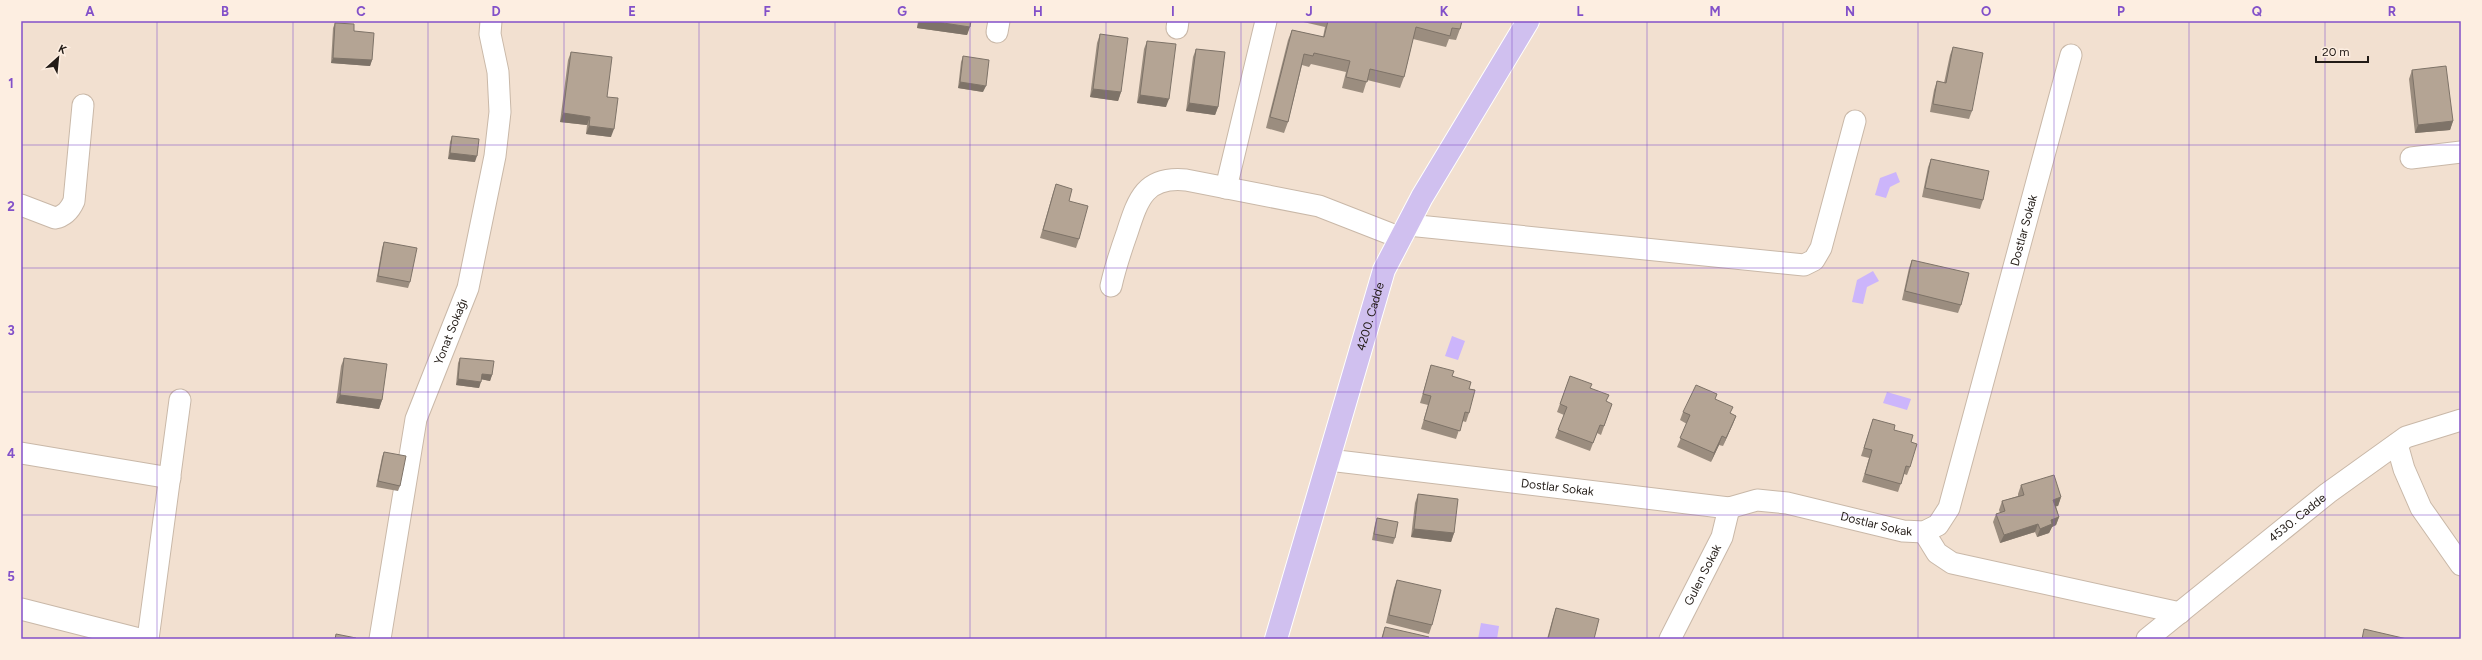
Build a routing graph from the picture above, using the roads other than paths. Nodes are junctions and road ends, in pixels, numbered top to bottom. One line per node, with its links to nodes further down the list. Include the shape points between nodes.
1 (491, 21): 26 (street, Yonat Sokağı, via 490,34 498,72 500,112 495,156 468,288 416,419)
2 (1266, 21): 9 (street)
3 (1528, 21): 11 (main road, 4200. Cadde)
4 (2071, 55): 20 (street, Dostlar Sokak, via 1949,508 1938,524)
5 (84, 105): 10 (street, via 74,201 71,208 61,217 55,218)
6 (1855, 121): 11 (street, via 1821,248 1814,260 1804,265)
7 (2461, 152): 8 (street)
8 (2411, 158)
9 (1226, 188): 11 (street, via 1319,206); 12 (street, via 1176,179 1165,180 1149,188 1138,200)
10 (21, 205)
11 (1404, 231): 17 (main road, 4200. Cadde, via 1384,270)
12 (1111, 286)
13 (180, 400): 18 (street)
14 (2461, 420): 15 (street, 4530. Cadde, via 2406,437)
15 (2397, 444): 21 (street, via 2404,469 2422,508); 23 (street, 4530. Cadde, via 2328,493)
16 (21, 453): 18 (street)
17 (1329, 460): 19 (street, Dostlar Sokak); 27 (main road, 4200. Cadde)
18 (170, 478): 25 (street)
19 (1729, 508): 20 (street, Dostlar Sokak, via 1757,500 1787,503 1903,531); 28 (street, Gulen Sokak, via 1722,537)
20 (1924, 532): 23 (street, via 1937,553 1952,563)
21 (2461, 565)
22 (21, 609): 24 (street)
23 (2180, 613): 29 (street, 4530. Cadde)
24 (139, 639)
25 (148, 639)
26 (380, 639)
27 (1276, 639)
28 (1670, 639)
29 (2147, 639)

